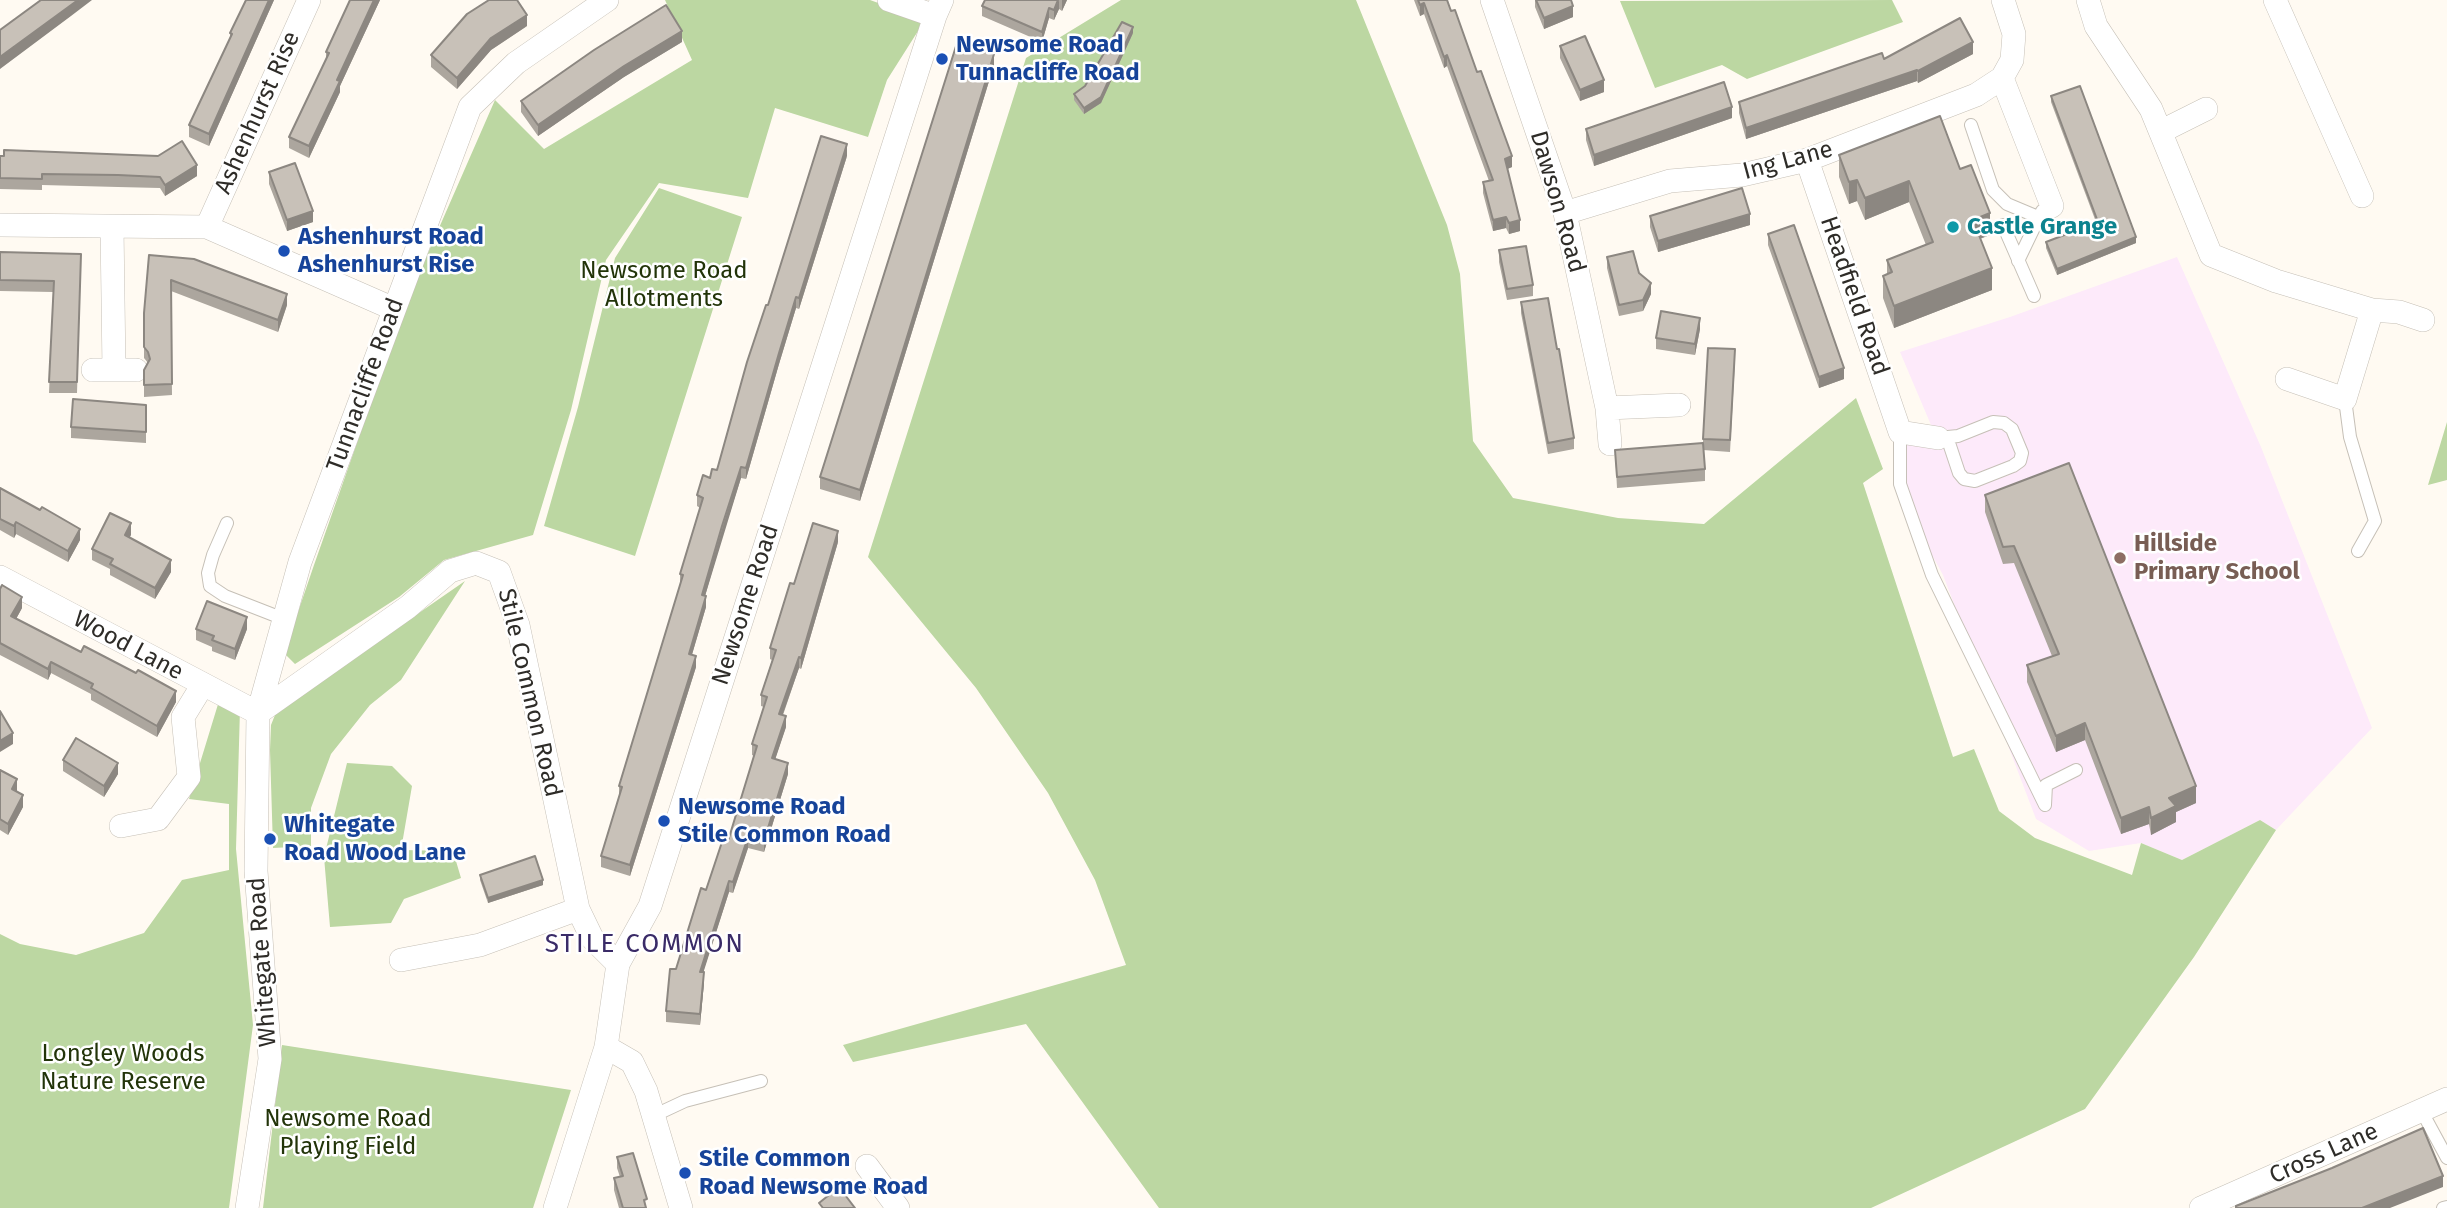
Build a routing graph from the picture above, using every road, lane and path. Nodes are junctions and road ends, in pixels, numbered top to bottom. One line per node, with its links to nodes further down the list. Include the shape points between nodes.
1 (309, 0): 20 (street, Ashenhurst Rise)
2 (607, 0): 23 (street, Tunnacliffe Road, via 516,63 470,107)
3 (889, 0): 8 (street)
4 (1492, 0): 16 (street, Dawson Road)
5 (2003, 0): 9 (street, via 2014,34 2012,60)
6 (2088, 0): 12 (street, via 2096,26)
7 (2275, 0): 14 (street)
8 (939, 8): 44 (street, Newsome Road, via 650,906)
9 (2002, 78): 13 (street, Ing Lane, via 1976,94); 15 (street)
10 (2206, 109): 12 (street)
11 (1971, 125): 15 (lane, via 1993,190 2007,204)
12 (2162, 131): 24 (street, via 2211,255 2276,281)
13 (1807, 160): 16 (street, Ing Lane, via 1742,175 1670,181); 31 (street, Headfield Road)
14 (2362, 196)
15 (2045, 212): 21 (lane)
16 (1564, 213): 30 (street, Dawson Road)
17 (0, 225): 19 (street)
18 (2003, 225): 21 (lane)
19 (112, 227): 20 (street); 26 (street)
20 (207, 227): 23 (street)
21 (2018, 261): 22 (lane)
22 (2034, 296)
23 (394, 309): 37 (street, Tunnacliffe Road, via 300,562)
24 (2372, 310): 25 (street); 28 (street)
25 (2423, 320)
26 (114, 370)
27 (2287, 379): 28 (street)
28 (2345, 399): 35 (lane, via 2350,437 2375,522)
29 (1679, 405): 30 (street)
30 (1608, 408): 33 (street, Dawson Road)
31 (1900, 432): 32 (street); 40 (lane, via 1900,484 1932,575 2045,805 2046,785)
32 (1942, 438): 32 (lane, via 1993,422 2004,423 2012,429 2022,453 2013,466 1975,481 1964,479)
33 (1610, 444)
34 (227, 523): 37 (lane, via 212,555 210,586)
35 (2358, 551)
36 (0, 577): 38 (street, Wood Lane)
37 (284, 619): 39 (street, Tunnacliffe Road)
38 (202, 685): 39 (street, Wood Lane); 41 (street, via 183,716 189,777 158,818)
39 (258, 713): 42 (street, Stile Common Road, via 408,607 450,571 476,563 499,572 518,625); 53 (street, Whitegate Road, via 256,872 270,1059)
40 (2076, 770)
41 (121, 826)
42 (578, 909): 43 (street, via 480,945); 44 (street, Stile Common Road, via 592,938)
43 (401, 960)
44 (618, 964): 45 (street, Newsome Road)
45 (606, 1047): 49 (street, via 632,1062); 54 (street, Newsome Road)
46 (761, 1081): 49 (lane, via 685,1101)
47 (2447, 1099): 48 (street, Cross Lane)
48 (2421, 1110): 50 (lane); 52 (street, Cross Lane)
49 (653, 1116): 55 (street)
50 (2447, 1158)
51 (866, 1166): 56 (street)
52 (2211, 1206)
53 (247, 1208)
54 (555, 1208)
55 (681, 1208)
56 (898, 1208)

